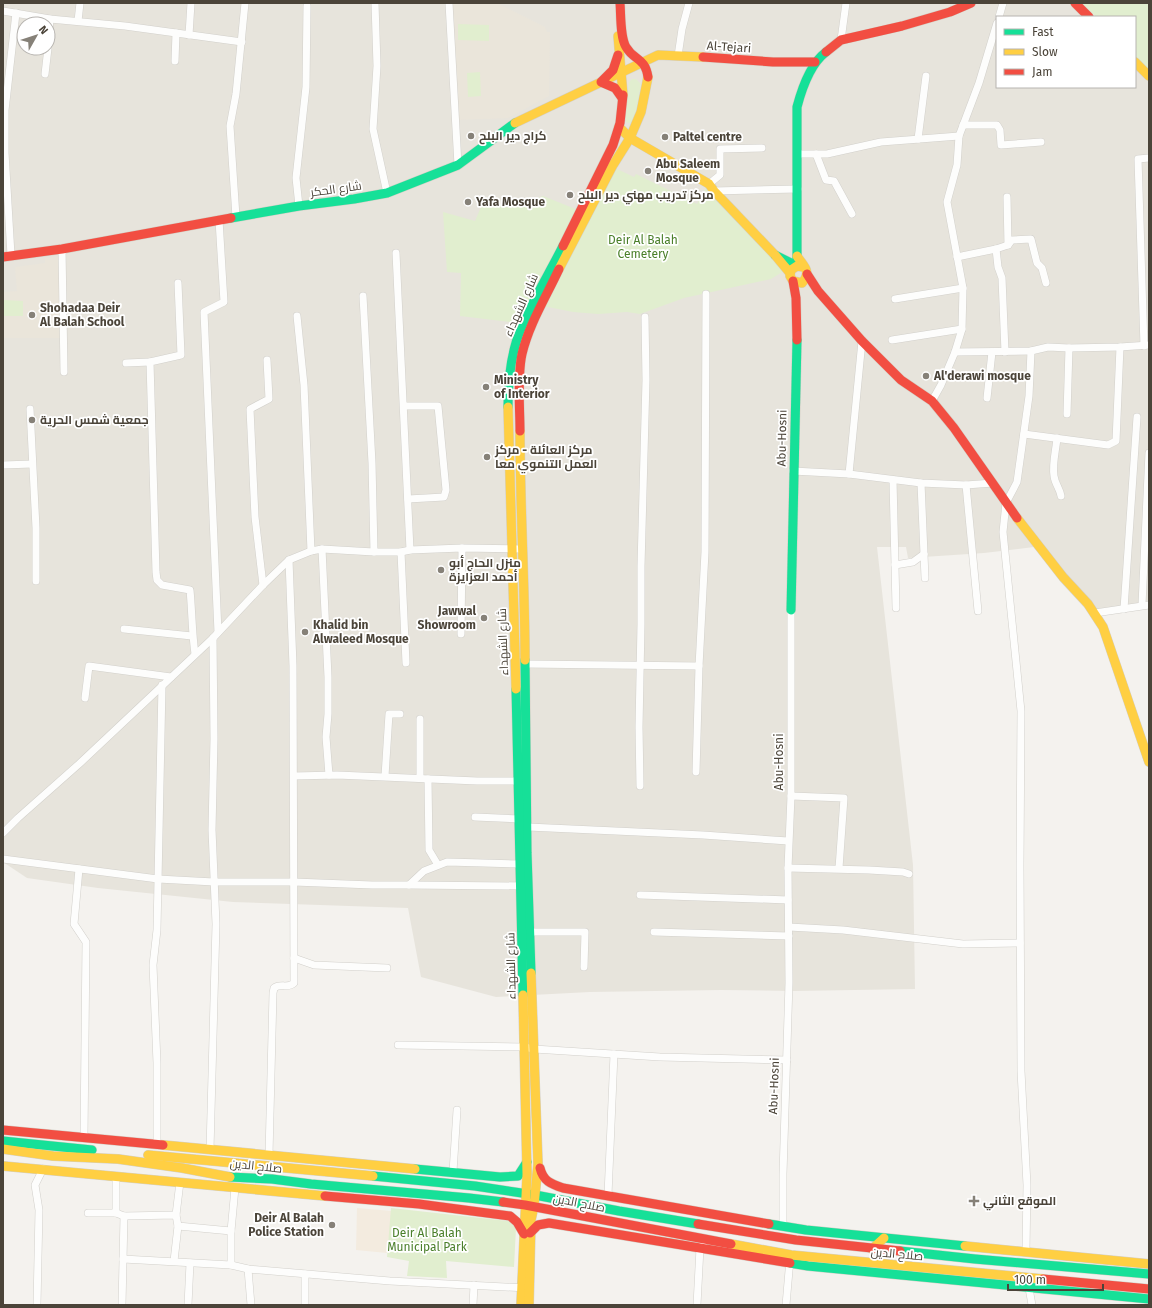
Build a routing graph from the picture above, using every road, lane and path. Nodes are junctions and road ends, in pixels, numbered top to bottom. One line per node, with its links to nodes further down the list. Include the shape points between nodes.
1 (80, 3): 20 (street)
2 (191, 3): 23 (street)
3 (245, 3): 25 (street)
4 (375, 3): 52 (street, via 373,130)
5 (449, 3): 49 (street)
6 (615, 3): 26 (main road, شارع الشهداء)
7 (620, 3): 30 (main road, via 624,44)
8 (689, 3): 28 (street)
9 (846, 3): 24 (street)
10 (970, 3): 24 (main road, via 950,12 902,26)
11 (1003, 3): 17 (street)
12 (1074, 3): 18 (main road)
13 (307, 6): 54 (street, via 306,87 296,178)
14 (3, 11): 15 (street)
15 (16, 13): 16 (street); 63 (street, via 5,110)
16 (33, 16)
17 (999, 16)
18 (1088, 16)
19 (56, 19): 20 (street)
20 (78, 21): 22 (street)
21 (996, 26): 39 (street)
22 (176, 33): 23 (street); 29 (street)
23 (189, 35): 25 (street)
24 (841, 40): 31 (main road)
25 (242, 42): 56 (street, via 230,126)
26 (619, 49): 33 (main road, شارع الشهداء); 37 (main road, via 613,70)
27 (47, 56): 34 (street)
28 (678, 56): 30 (main road, Al-Tejari, via 658,55); 31 (main road, Al-Tejari)
29 (175, 61)
30 (643, 62): 33 (main road, شارع الحكر); 42 (main road, شارع الشهداء, via 648,80 641,112)
31 (815, 62): 46 (main road, via 797,107)
32 (1136, 63): 36 (main road)
33 (622, 72): 37 (main road, شارع الحكر); 38 (main road, شارع الشهداء)
34 (45, 74)
35 (926, 76): 43 (street)
36 (1149, 76)
37 (601, 82): 38 (main road, via 615,88); 49 (main road, شارع الحكر, via 517,121)
38 (622, 98): 40 (main road, شارع الشهداء)
39 (963, 125): 41 (street); 44 (street, via 997,125 1001,144)
40 (619, 127): 42 (main road); 112 (main road, شارع الشهداء, via 608,158 522,326 513,355 508,387)
41 (959, 136): 43 (street); 64 (street, via 957,165 947,202)
42 (630, 138): 50 (main road); 113 (main road, شارع الشهداء, via 613,165 562,264 531,327 522,355)
43 (918, 139): 47 (street, via 881,142)
44 (1041, 142)
45 (762, 148): 50 (street, via 720,149 720,175)
46 (798, 154): 47 (street); 51 (main road)
47 (816, 154): 55 (street, via 826,180 834,181)
48 (1149, 158): 79 (street, via 1138,159)
49 (458, 165): 52 (main road, شارع الحكر)
50 (712, 188): 51 (street); 62 (main road)
51 (798, 189): 65 (main road, via 797,254)
52 (387, 193): 54 (main road, شارع الحكر)
53 (1007, 197): 58 (street)
54 (299, 206): 56 (main road, شارع الحكر)
55 (852, 214)
56 (236, 217): 57 (main road, شارع الحكر)
57 (219, 220): 59 (main road, شارع الحكر); 131 (street, via 224,302 204,312)
58 (1008, 245): 60 (street); 68 (street, via 1012,240 1031,239 1037,263 1042,268)
59 (62, 248): 63 (main road, شارع الحكر); 89 (street)
60 (996, 249): 64 (street); 85 (street, via 1002,278)
61 (396, 253): 92 (street)
62 (776, 255): 65 (main road); 66 (main road)
63 (7, 256)
64 (957, 257): 69 (street)
65 (803, 269): 66 (main road, via 793,268); 66 (main road, via 806,279); 70 (main road)
66 (795, 279): 70 (main road); 101 (main road, Abu-Hosni)
67 (178, 283): 87 (street, via 181,355)
68 (1046, 283)
69 (963, 288): 73 (street); 76 (street)
70 (818, 292): 78 (main road)
71 (706, 294): 139 (street, via 704,552)
72 (363, 296): 116 (street)
73 (895, 299)
74 (297, 316): 115 (street, via 304,385)
75 (645, 317): 138 (street)
76 (962, 329): 77 (street); 83 (street)
77 (892, 340)
78 (862, 341): 91 (main road, via 901,380); 102 (street)
79 (1147, 346): 81 (street)
80 (1069, 348): 81 (street); 82 (street, via 1048,347); 94 (street)
81 (1120, 348): 97 (street, via 1116,441 1108,446)
82 (1030, 351): 85 (street); 96 (street, via 1029,396)
83 (955, 352): 84 (street); 91 (street, via 942,385)
84 (992, 352): 85 (street); 90 (street)
85 (1006, 352)
86 (267, 360): 123 (street, via 269,399 250,408 255,517)
87 (150, 362): 88 (street); 133 (street, via 157,580 162,585 190,590)
88 (126, 363)
89 (64, 372)
90 (987, 398)
91 (932, 401): 105 (main road)
92 (404, 406): 108 (street); 108 (street, via 438,406 446,490 444,497)
93 (30, 410): 99 (street)
94 (1067, 414)
95 (1136, 417): 126 (street)
96 (1024, 434): 97 (street); 109 (street, via 1017,482)
97 (1057, 438): 107 (street, via 1053,474)
98 (1149, 453): 124 (street)
99 (32, 464): 100 (street); 122 (street)
100 (3, 465)
101 (793, 471): 102 (street); 127 (main road, Abu-Hosni)
102 (849, 474): 103 (street)
103 (893, 480): 104 (street); 120 (street)
104 (921, 483): 106 (street); 118 (street)
105 (993, 483): 106 (street); 109 (main road)
106 (966, 484): 128 (street)
107 (1061, 496)
108 (408, 499): 114 (street)
109 (1006, 504): 129 (main road, via 1063,577); 178 (street, via 1003,532 1021,711)
110 (462, 548): 112 (street); 114 (street); 132 (street)
111 (322, 549): 115 (street); 116 (street); 147 (street)
112 (512, 549): 113 (street); 152 (main road, شارع الشهداء)
113 (522, 549): 137 (main road, شارع الشهداء)
114 (410, 550): 117 (street)
115 (311, 551): 119 (street)
116 (374, 552): 117 (street)
117 (401, 552): 136 (street)
118 (924, 554): 120 (street, via 913,562); 121 (street)
119 (289, 560): 123 (street); 148 (street)
120 (895, 565): 125 (street)
121 (925, 578)
122 (36, 581)
123 (264, 585): 131 (street)
124 (1145, 605): 126 (street)
125 (896, 608)
126 (1124, 609): 129 (street)
127 (791, 610): 154 (street, Abu-Hosni)
128 (978, 611)
129 (1095, 613): 145 (main road, via 1103,627)
130 (124, 629): 133 (street)
131 (218, 632): 134 (street)
132 (461, 634)
133 (192, 636): 135 (street)
134 (213, 638): 135 (street); 168 (street)
135 (195, 654): 140 (street)
136 (406, 663)
137 (525, 664): 138 (street); 152 (main road, شارع الشهداء)
138 (640, 666): 139 (street); 153 (street)
139 (699, 666): 146 (street)
140 (171, 677): 141 (street); 142 (street, via 89,666)
141 (162, 685): 158 (street); 167 (street)
142 (85, 698)
143 (400, 714): 149 (street, via 388,714)
144 (420, 719): 150 (street)
145 (1149, 762)
146 (696, 772)
147 (329, 775): 148 (street); 149 (street)
148 (294, 776): 169 (street)
149 (384, 776): 150 (street)
150 (420, 778): 151 (street)
151 (428, 779): 152 (street); 162 (street, via 429,850)
152 (522, 781): 156 (main road, شارع الشهداء); 157 (main road, شارع الشهداء)
153 (640, 786)
154 (791, 796): 159 (street, Abu-Hosni); 164 (street, via 844,798)
155 (475, 817): 156 (street)
156 (519, 819): 161 (main road, شارع الشهداء)
157 (528, 827): 159 (street); 171 (main road, شارع الشهداء)
158 (3, 833)
159 (788, 841): 163 (street, Abu-Hosni)
160 (3, 859): 165 (street)
161 (520, 864): 162 (street, via 447,862); 171 (main road, شارع الشهداء)
162 (438, 865): 170 (street, via 424,871)
163 (788, 868): 164 (street); 173 (street, Abu-Hosni)
164 (839, 868): 166 (street)
165 (79, 869): 167 (street); 188 (street, via 74,924 86,942)
166 (909, 874)
167 (158, 879): 168 (street); 190 (street, via 153,965)
168 (214, 882): 169 (street); 192 (street, via 216,924)
169 (294, 882): 170 (street); 179 (street)
170 (409, 885): 171 (street)
171 (524, 886): 175 (main road, شارع الشهداء); 183 (main road, شارع الشهداء)
172 (640, 895): 173 (street)
173 (788, 900): 174 (street, Abu-Hosni)
174 (789, 927): 177 (street, Abu-Hosni); 178 (street, via 843,930 963,944)
175 (530, 932): 180 (street, via 585,932); 183 (main road, شارع الشهداء)
176 (654, 932): 177 (street)
177 (789, 936): 185 (street, Abu-Hosni)
178 (1020, 943): 219 (street, via 1021,1071 1027,1185)
179 (294, 958): 181 (street, via 314,965); 193 (street, via 294,983 289,986 278,986 274,988 273,993)
180 (584, 967)
181 (387, 968)
182 (398, 1045): 183 (street)
183 (529, 1048): 184 (street); 194 (main road, شارع الشهداء); 195 (main road, شارع الشهداء)
184 (614, 1054): 185 (street); 205 (street)
185 (787, 1060): 212 (street, Abu-Hosni)
186 (457, 1110): 199 (street)
187 (3, 1130): 188 (main road)
188 (84, 1138): 190 (main road)
189 (3, 1141): 200 (main road, صلاح الدين)
190 (157, 1144): 192 (main road)
191 (3, 1149): 206 (main road, صلاح الدين, via 53,1156 118,1159 238,1178 462,1197)
192 (210, 1150): 193 (main road)
193 (269, 1155): 197 (main road)
194 (527, 1161): 199 (main road, via 520,1175 516,1177); 204 (main road, شارع الشهداء)
195 (538, 1164): 204 (main road, شارع الشهداء); 205 (main road, via 541,1175 550,1184)
196 (3, 1166): 198 (main road)
197 (398, 1166): 199 (main road); 200 (main road)
198 (43, 1169): 201 (main road); 236 (street, via 35,1185 39,1210)
199 (453, 1172)
200 (384, 1176): 204 (main road, صلاح الدين)
201 (116, 1177): 202 (main road); 208 (street)
202 (180, 1182): 203 (main road); 209 (street)
203 (235, 1188): 213 (street); 214 (main road, via 419,1204 510,1216)
204 (530, 1194): 206 (main road); 218 (main road, صلاح الدين, via 796,1240)
205 (608, 1195): 212 (main road)
206 (530, 1206): 214 (main road); 216 (main road, صلاح الدين)
207 (88, 1213): 208 (street)
208 (116, 1213): 210 (street)
209 (176, 1215): 210 (street); 211 (street)
210 (124, 1216): 220 (street)
211 (178, 1226): 213 (street); 222 (street)
212 (783, 1226): 215 (main road)
213 (231, 1231): 225 (street)
214 (527, 1233): 217 (main road, via 538,1225 549,1223); 231 (main road)
215 (884, 1238): 218 (main road); 219 (main road)
216 (706, 1240): 217 (street); 221 (main road, صلاح الدين)
217 (700, 1248): 221 (main road); 244 (street)
218 (872, 1249): 228 (main road, صلاح الدين)
219 (1026, 1252): 224 (main road)
220 (123, 1259): 222 (street); 237 (street)
221 (790, 1259): 230 (main road, صلاح الدين, via 878,1264); 232 (main road); 245 (street)
222 (174, 1262): 223 (street)
223 (190, 1263): 225 (street); 238 (street)
224 (1149, 1264)
225 (231, 1265): 226 (street)
226 (248, 1269): 227 (street); 239 (street)
227 (305, 1274): 229 (street); 240 (street)
228 (1149, 1274)
229 (474, 1285): 231 (street); 241 (street)
230 (1127, 1287): 233 (main road, صلاح الدين); 234 (main road)
231 (525, 1288): 242 (main road); 243 (main road)
232 (1030, 1288): 234 (main road); 246 (street)
233 (1149, 1289)
234 (1126, 1297): 235 (main road)
235 (1149, 1300)
236 (37, 1305)
237 (122, 1305)
238 (188, 1305)
239 (251, 1305)
240 (304, 1305)
241 (473, 1305)
242 (521, 1305)
243 (529, 1305)
244 (697, 1305)
245 (786, 1305)
246 (1032, 1305)

